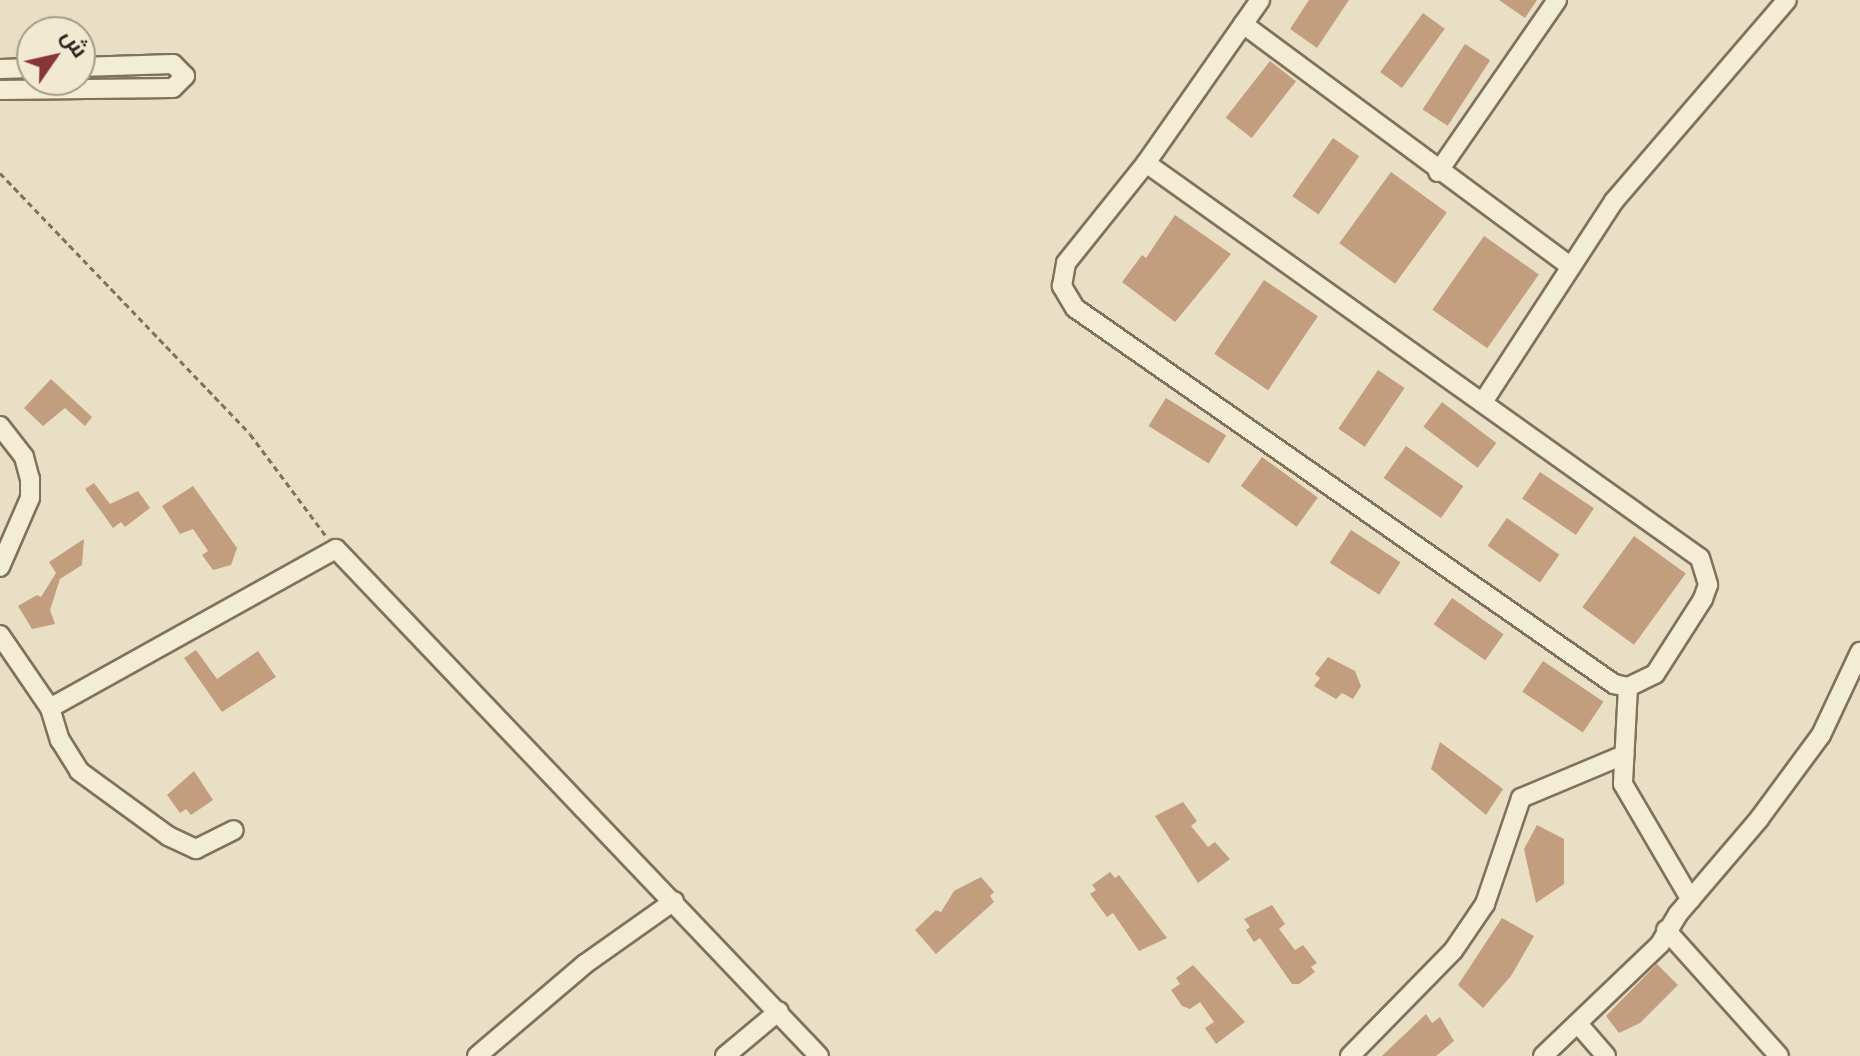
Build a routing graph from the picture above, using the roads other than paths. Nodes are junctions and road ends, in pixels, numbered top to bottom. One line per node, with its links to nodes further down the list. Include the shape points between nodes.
1 (1260, 0): 4 (street)
2 (1557, 0): 8 (street)
3 (1787, 0): 9 (street, via 1658,144)
4 (1243, 24): 7 (street); 8 (street)
5 (96, 66): 6 (street, via 173,64 182,67 185,76 173,88)
6 (96, 89)
7 (1146, 163): 10 (street); 15 (street, via 1066,263 1062,286 1075,308 1614,684)
8 (1438, 172): 9 (street)
9 (1569, 265): 10 (street)
10 (1483, 402): 15 (street, via 1700,558 1708,585 1703,599 1655,674)
11 (0, 426): 12 (street, via 24,457 30,479 30,498)
12 (0, 567)
13 (0, 635): 16 (street)
14 (1860, 652): 19 (street, via 1821,735)
15 (1628, 687): 17 (street)
16 (50, 708): 18 (street, via 60,740 79,771 168,836 196,849); 20 (street, via 336,549)
17 (1624, 755): 19 (street, via 1623,784 1632,806); 27 (street, via 1521,798 1485,904 1453,951)
18 (234, 830)
19 (1691, 900): 21 (street)
20 (674, 901): 22 (street); 24 (street, via 585,964)
21 (1666, 930): 23 (street, via 1660,944); 30 (street)
22 (779, 1011): 25 (street); 26 (street)
23 (1579, 1025): 28 (street); 29 (street)
24 (477, 1056)
25 (725, 1056)
26 (819, 1056)
27 (1350, 1056)
28 (1543, 1056)
29 (1606, 1056)
30 (1779, 1056)

